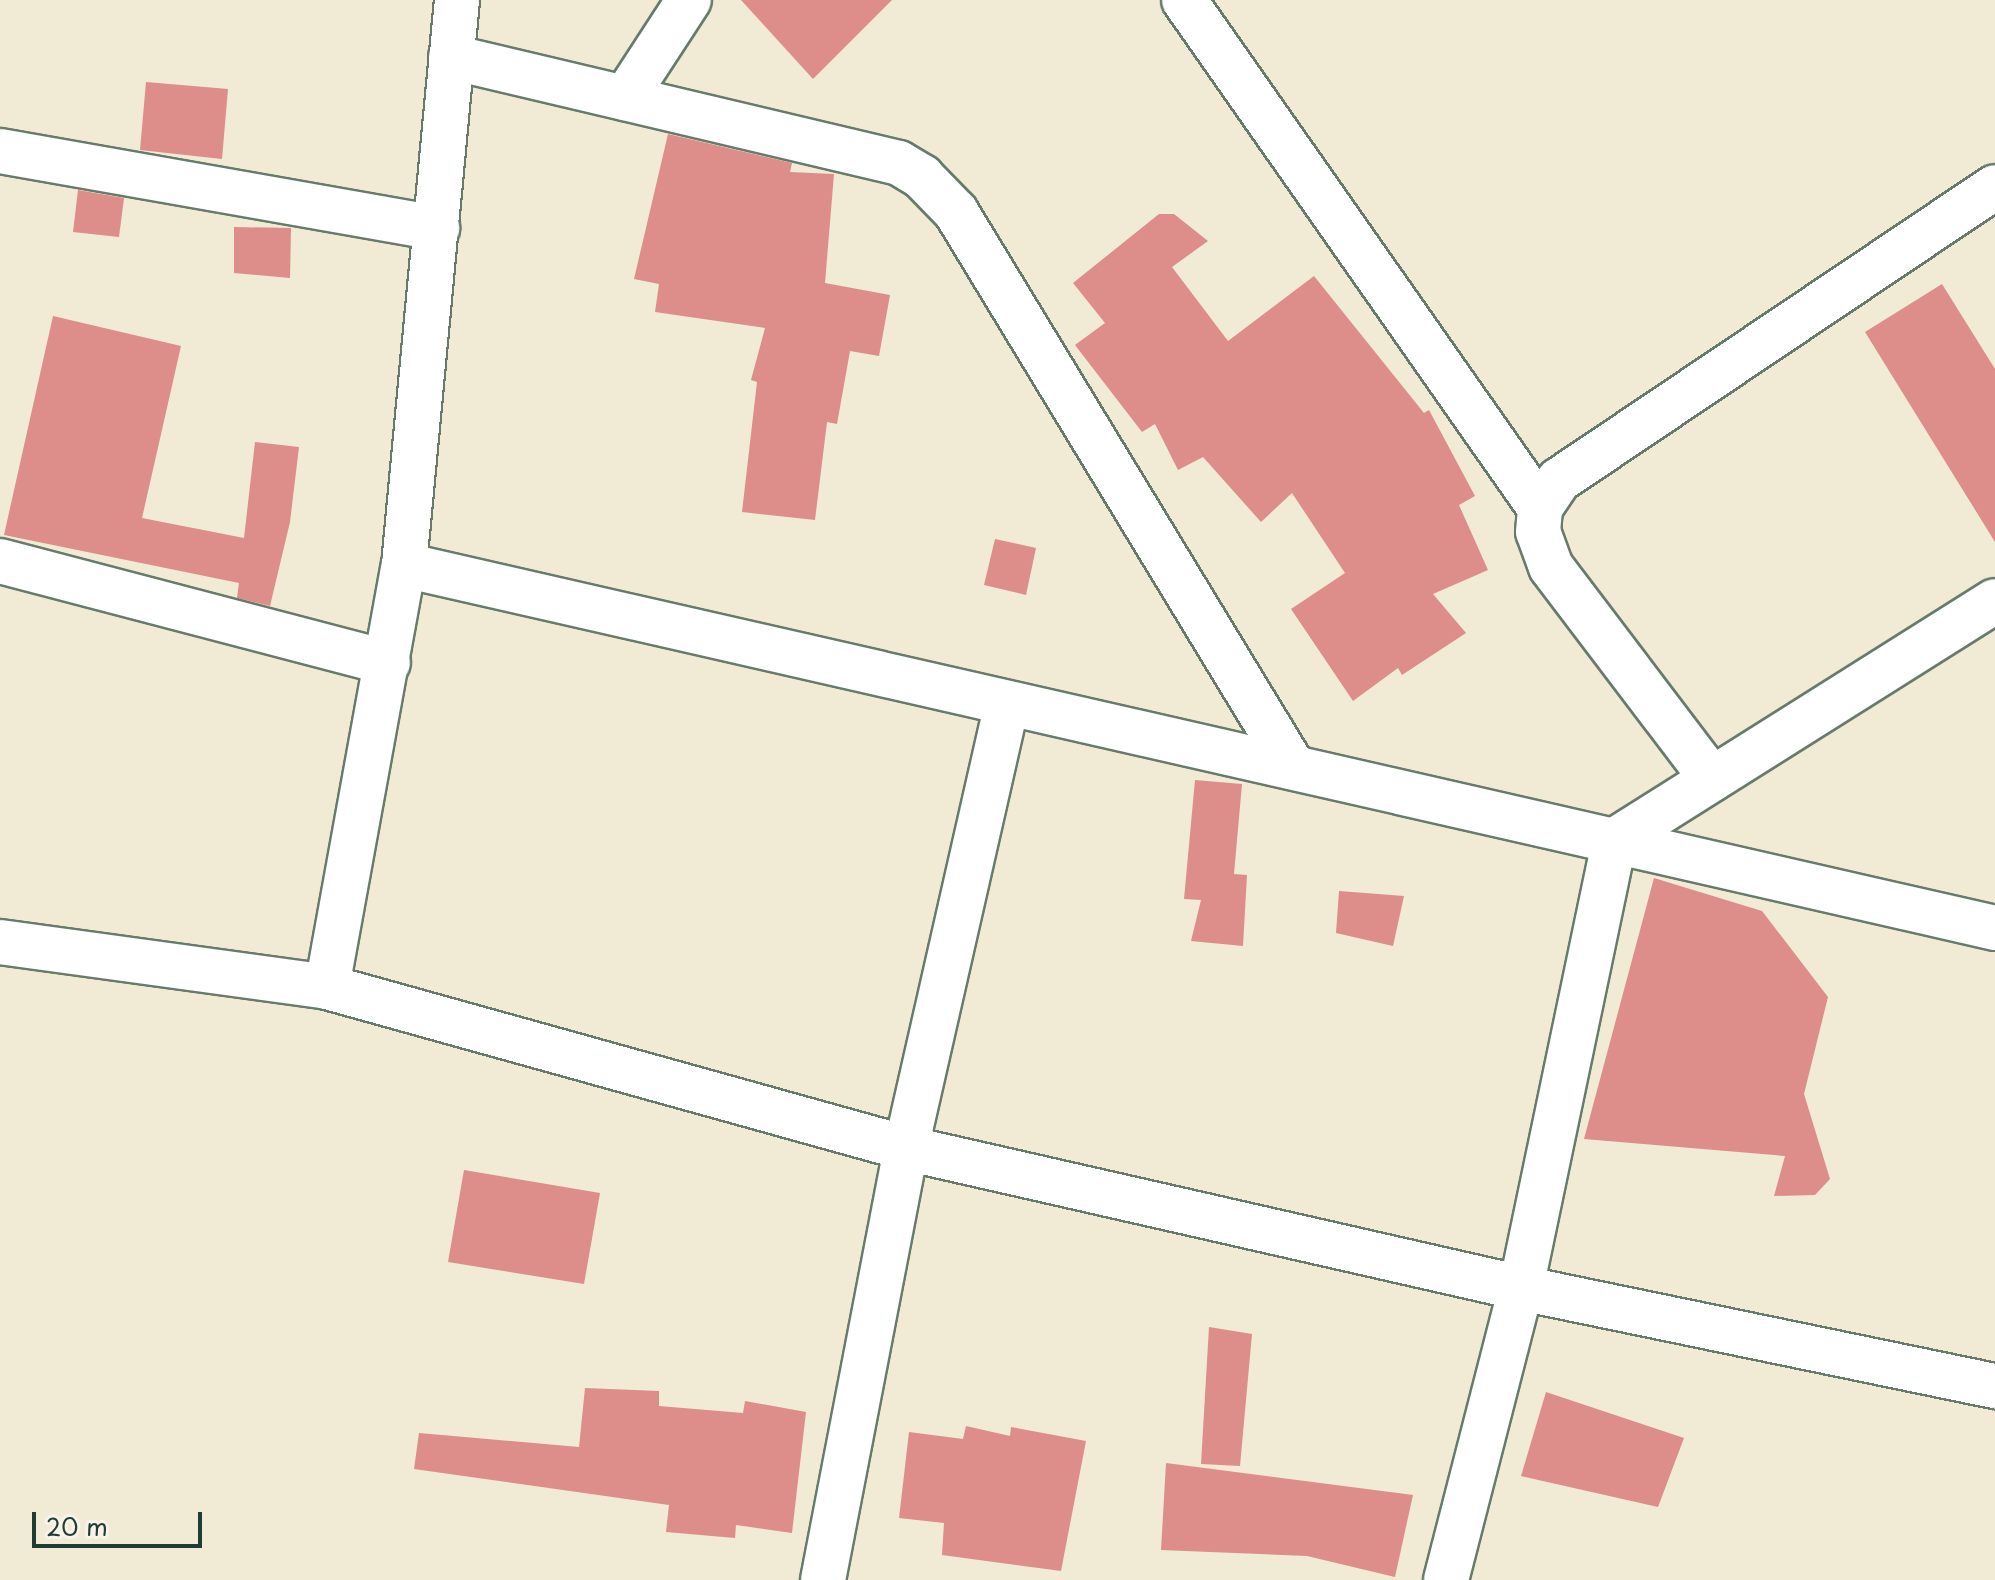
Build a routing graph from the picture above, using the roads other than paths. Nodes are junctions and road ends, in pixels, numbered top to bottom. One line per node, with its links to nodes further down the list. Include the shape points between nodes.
1 (457, 0): 4 (street)
2 (689, 0): 5 (street)
3 (1184, 0): 9 (street)
4 (451, 57): 5 (street); 8 (street)
5 (625, 98): 15 (street, via 899,163 922,177 956,212)
6 (0, 151): 8 (street)
7 (1995, 187): 9 (street, via 1559,480)
8 (437, 228): 11 (street)
9 (1540, 508): 16 (street, via 1538,532 1551,567)
10 (0, 561): 13 (street)
11 (404, 565): 13 (street); 14 (street)
12 (1995, 601): 16 (street)
13 (388, 663): 20 (street)
14 (1007, 703): 15 (street); 21 (street)
15 (1293, 767): 17 (street)
16 (1712, 779): 17 (street)
17 (1614, 841): 18 (street); 22 (street)
18 (1995, 928)
19 (0, 942): 20 (street)
20 (327, 987): 21 (street)
21 (906, 1148): 22 (street); 24 (street)
22 (1521, 1288): 23 (street); 25 (street)
23 (1995, 1386)
24 (823, 1580)
25 (1446, 1580)

